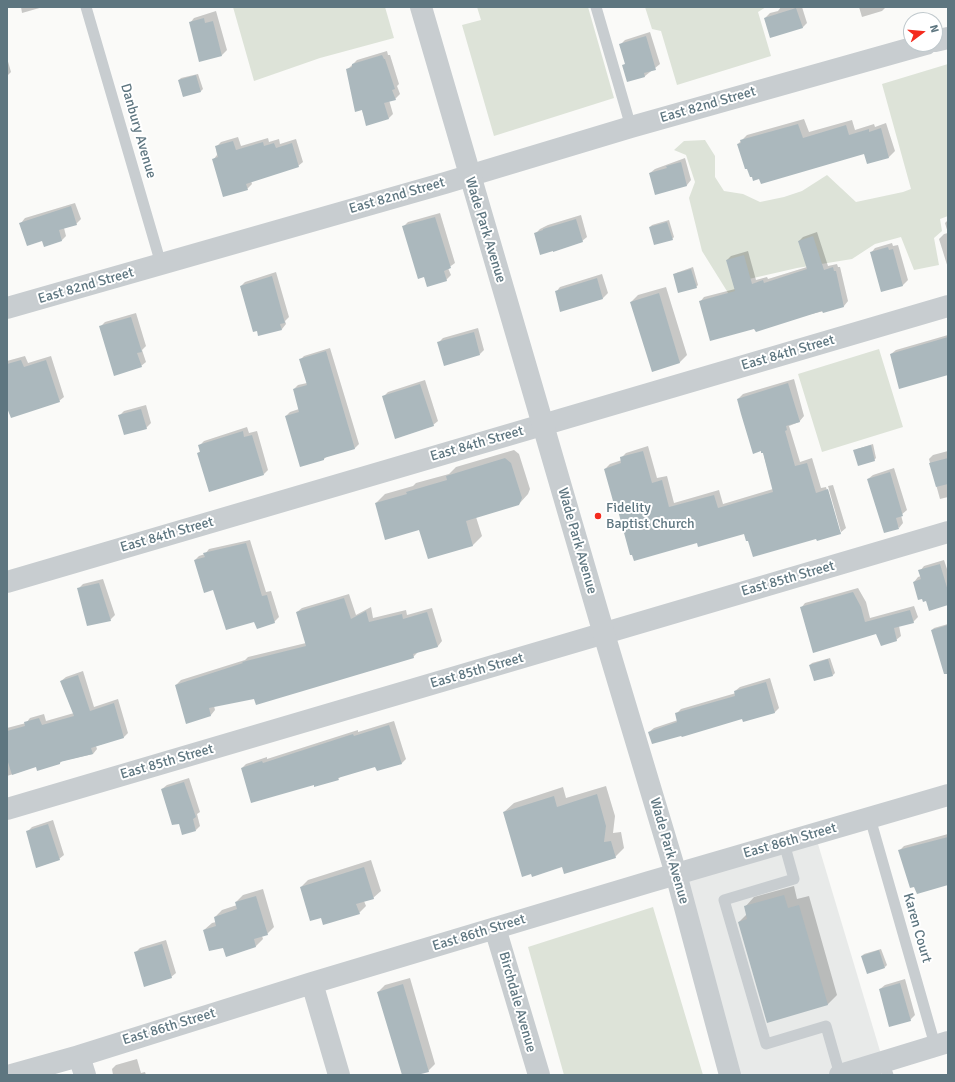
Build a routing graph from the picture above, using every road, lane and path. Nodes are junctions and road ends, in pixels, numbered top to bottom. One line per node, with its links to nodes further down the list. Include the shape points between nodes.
1 (86, 7): 7 (lane, Danbury Avenue)
2 (421, 7): 6 (street, Wade Park Avenue)
3 (596, 7): 5 (lane)
4 (903, 50): 5 (street, East 82nd Street)
5 (631, 127): 6 (street, East 82nd Street)
6 (469, 175): 7 (street, East 82nd Street); 10 (street, Wade Park Avenue)
7 (161, 264): 8 (street, East 82nd Street)
8 (9, 301)
9 (948, 306): 10 (street, East 84th Street)
10 (543, 424): 12 (street, East 84th Street); 13 (street, Wade Park Avenue)
11 (948, 532): 13 (street, East 85th Street)
12 (7, 582)
13 (604, 634): 15 (street, East 85th Street); 18 (street, Wade Park Avenue)
14 (948, 796): 16 (street, East 86th Street)
15 (7, 809)
16 (870, 818): 17 (street, East 86th Street); 21 (lane, Karen Court)
17 (784, 843): 18 (street, East 86th Street); 28 (lane, via 794,879 724,900 766,1044 826,1026)
18 (676, 874): 19 (street, East 86th Street); 27 (street, Wade Park Avenue)
19 (495, 928): 20 (street, East 86th Street); 26 (street, Birchdale Avenue)
20 (312, 983): 22 (street, East 86th Street); 25 (street)
21 (942, 1044): 23 (street)
22 (82, 1065): 24 (street, East 86th Street)
23 (886, 1068): 28 (street)
24 (12, 1075)
25 (339, 1075)
26 (539, 1075)
27 (730, 1075)
28 (840, 1075)

